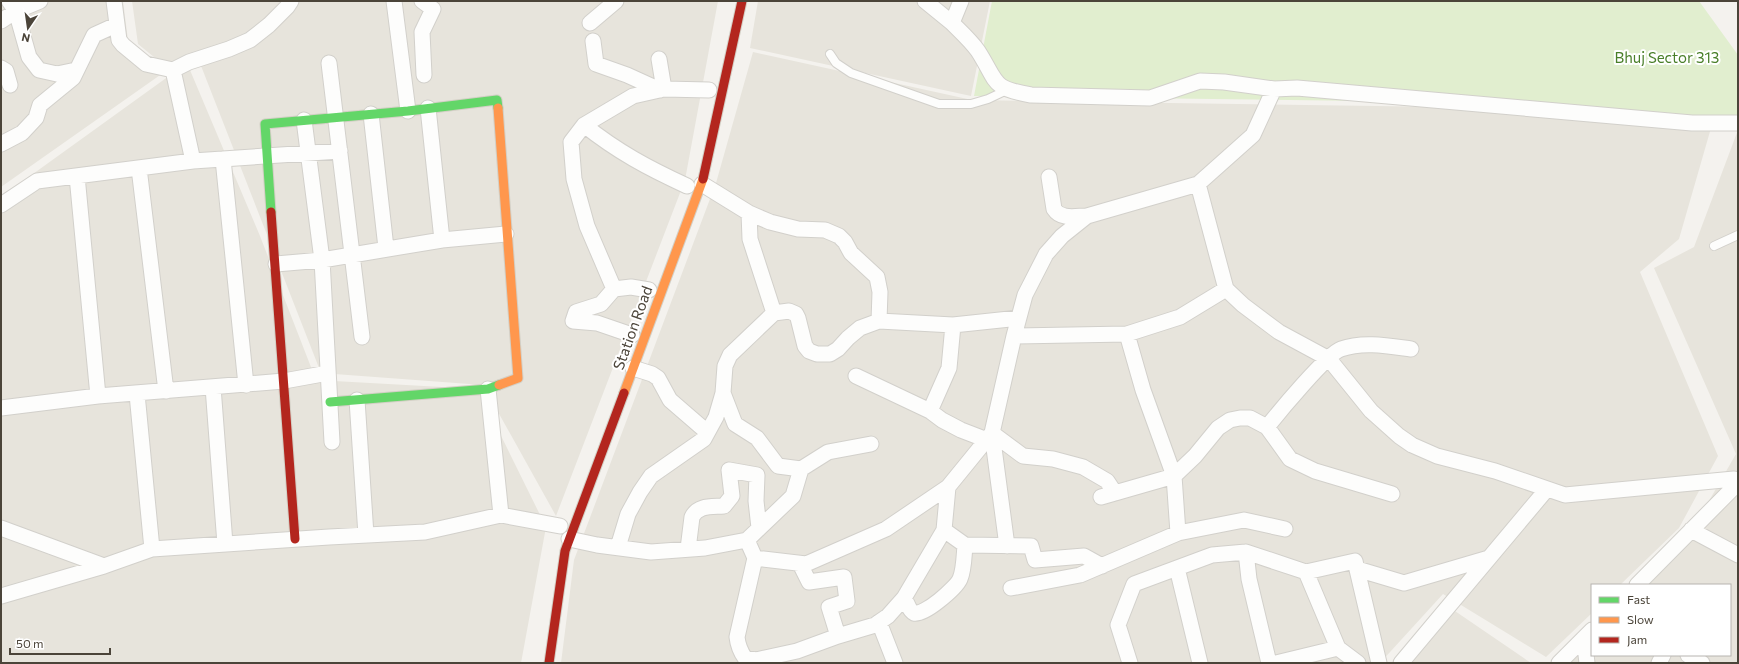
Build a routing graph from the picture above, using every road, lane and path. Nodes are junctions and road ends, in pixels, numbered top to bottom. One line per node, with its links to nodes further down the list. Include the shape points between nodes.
1 (40, 1): 10 (street)
2 (114, 1): 14 (street)
3 (291, 1): 21 (street, via 269,25 250,40)
4 (394, 1): 29 (street)
5 (422, 1): 22 (street, via 433,9 422,32)
6 (616, 1): 12 (street)
7 (742, 1): 45 (street, Station Road)
8 (926, 1): 13 (street)
9 (961, 1): 13 (street)
10 (13, 6): 11 (street); 20 (street, via 29,57 39,70 57,74)
11 (1, 21)
12 (590, 23)
13 (952, 23): 27 (street, via 977,50 997,84)
14 (116, 25): 20 (street, via 94,35); 21 (street, via 122,45 146,64)
15 (592, 41): 25 (street, via 596,64)
16 (830, 54): 27 (lane, via 836,63 851,73 939,104 972,104)
17 (659, 59): 25 (street)
18 (329, 63): 31 (street)
19 (1, 68): 23 (street, via 6,71)
20 (76, 70): 35 (street, via 67,84 40,105 36,118 22,133)
21 (173, 70): 40 (street)
22 (424, 75)
23 (10, 85)
24 (1274, 89): 27 (street, via 1200,81 1150,98 1031,95); 33 (street, via 1297,88 1692,123); 44 (street, via 1253,135)
25 (662, 90): 26 (street); 34 (street, via 633,96)
26 (709, 90)
27 (1007, 90)
28 (428, 108): 29 (street); 49 (street, via 497,100); 51 (street)
29 (408, 111): 30 (street)
30 (371, 114): 31 (street); 53 (street)
31 (336, 118): 32 (street); 36 (street)
32 (304, 120): 37 (street); 38 (street, via 265,124)
33 (1738, 123)
34 (584, 125): 45 (street, via 632,159); 57 (street, via 571,142 574,179 587,226)
35 (1, 144)
36 (340, 151): 37 (street); 54 (street)
37 (309, 154): 38 (street); 55 (street)
38 (268, 157): 39 (street); 56 (street)
39 (223, 159): 40 (street); 74 (street)
40 (193, 161): 41 (street)
41 (139, 168): 42 (street); 77 (street)
42 (77, 176): 46 (street, via 37,181); 80 (street)
43 (1049, 177): 48 (street, via 1056,213 1063,216)
44 (1198, 184): 48 (street); 58 (street)
45 (691, 186): 47 (street); 70 (street, Station Road)
46 (1, 205)
47 (749, 213): 60 (street, via 750,239); 62 (street, via 781,226 824,230 839,236 851,253 877,278 880,292)
48 (1087, 216): 61 (street, via 1062,236 1046,254 1025,294)
49 (506, 234): 51 (street); 76 (street, via 518,378)
50 (1738, 235): 52 (lane)
51 (442, 240): 53 (street)
52 (1714, 246)
53 (386, 248): 54 (street)
54 (353, 254): 55 (street); 67 (street)
55 (322, 260): 56 (street); 71 (street)
56 (276, 264): 73 (street)
57 (614, 289): 59 (street, via 632,287); 65 (street, via 601,304 576,312 573,321 597,323)
58 (1226, 289): 64 (street, via 1180,317); 69 (street, via 1243,306 1279,332)
59 (649, 290)
60 (774, 312): 62 (street, via 789,311 796,314 805,346 817,354 830,354 860,328); 78 (street, via 730,355 725,366)
61 (1019, 318): 63 (street); 66 (street)
62 (879, 321): 63 (street)
63 (954, 325): 84 (street, via 949,368)
64 (1128, 334): 66 (street); 91 (street, via 1143,390)
65 (632, 335)
66 (1014, 336): 87 (street)
67 (362, 337)
68 (1411, 349): 69 (street, via 1356,345 1340,349)
69 (1329, 359): 85 (street); 94 (street, via 1371,411 1412,446)
70 (633, 368): 86 (street, via 658,378 670,400); 99 (street, Station Road)
71 (328, 373): 73 (street); 82 (street)
72 (856, 376): 84 (street)
73 (284, 381): 74 (street); 105 (street)
74 (246, 384): 75 (street)
75 (213, 387): 77 (street); 107 (street)
76 (488, 389): 81 (street); 96 (street)
77 (166, 391): 79 (street)
78 (722, 393): 86 (street, via 716,417); 90 (street, via 735,424 757,438 778,466)
79 (137, 394): 80 (street); 111 (street)
80 (98, 396): 83 (street)
81 (358, 400): 82 (street); 104 (street)
82 (330, 402): 88 (street)
83 (1, 408)
84 (930, 411): 87 (street, via 961,430)
85 (1267, 427): 91 (street, via 1250,418 1230,420 1218,428); 95 (street, via 1290,459 1315,471)
86 (707, 432): 110 (street, via 704,438 651,476 628,514)
87 (989, 437): 91 (street, via 1023,456 1053,459 1083,467 1107,481 1108,495); 93 (street); 109 (street)
88 (332, 442)
89 (871, 444): 90 (street, via 828,452)
90 (801, 469): 98 (street, via 793,496)
91 (1174, 476): 103 (street)
92 (1738, 482): 94 (street, via 1734,479 1565,495); 102 (street)
93 (948, 487): 100 (street); 117 (street, via 886,529 806,564)
94 (1547, 489): 116 (street)
95 (1392, 494)
96 (501, 515): 99 (street); 104 (street, via 425,532)
97 (1, 528): 118 (street)
98 (760, 528): 106 (street); 112 (street, via 756,501 757,475 729,470 732,496 724,506 702,507 694,513)
99 (563, 529): 110 (street); 132 (street, Station Road, via 565,551)
100 (944, 530): 108 (street); 126 (street)
101 (1285, 530): 103 (street, via 1244,520)
102 (1691, 530): 114 (street); 123 (street)
103 (1178, 533): 119 (street)
104 (366, 535): 105 (street)
105 (295, 539): 107 (street)
106 (746, 540): 112 (street); 115 (street)
107 (225, 544): 111 (street)
108 (965, 545): 109 (street); 126 (street, via 961,578 940,600 923,612 916,613 911,611)
109 (1006, 546): 119 (street, via 1031,546 1035,560 1084,556)
110 (618, 547): 112 (street, via 651,552)
111 (152, 549): 118 (street)
112 (688, 549)
113 (1246, 552): 120 (street, via 1212,554); 122 (street); 136 (street, via 1249,579)
114 (1738, 555)
115 (755, 558): 117 (street); 129 (street, via 737,637 738,645 746,658 756,660 797,651)
116 (1489, 558): 121 (street, via 1404,583); 140 (street)
117 (800, 564): 129 (street, via 809,582 844,577 847,601 829,607)
118 (104, 566): 125 (street)
119 (1102, 566): 124 (street, via 1080,575)
120 (1177, 568): 134 (street, via 1134,584 1118,625); 135 (street)
121 (1357, 569): 122 (street, via 1355,561); 139 (street)
122 (1306, 572): 130 (street)
123 (1637, 584)
124 (1011, 588)
125 (1, 596)
126 (904, 598): 127 (street)
127 (879, 622): 129 (street); 133 (street)
128 (1588, 634): 141 (street); 142 (street)
129 (838, 636)
130 (1338, 648): 137 (street); 138 (street)
131 (1690, 656): 143 (street)
132 (548, 663)
133 (895, 663)
134 (1130, 663)
135 (1200, 663)
136 (1269, 663)
137 (1276, 663)
138 (1358, 663)
139 (1379, 663)
140 (1401, 663)
141 (1559, 663)
142 (1587, 663)
143 (1702, 663)

